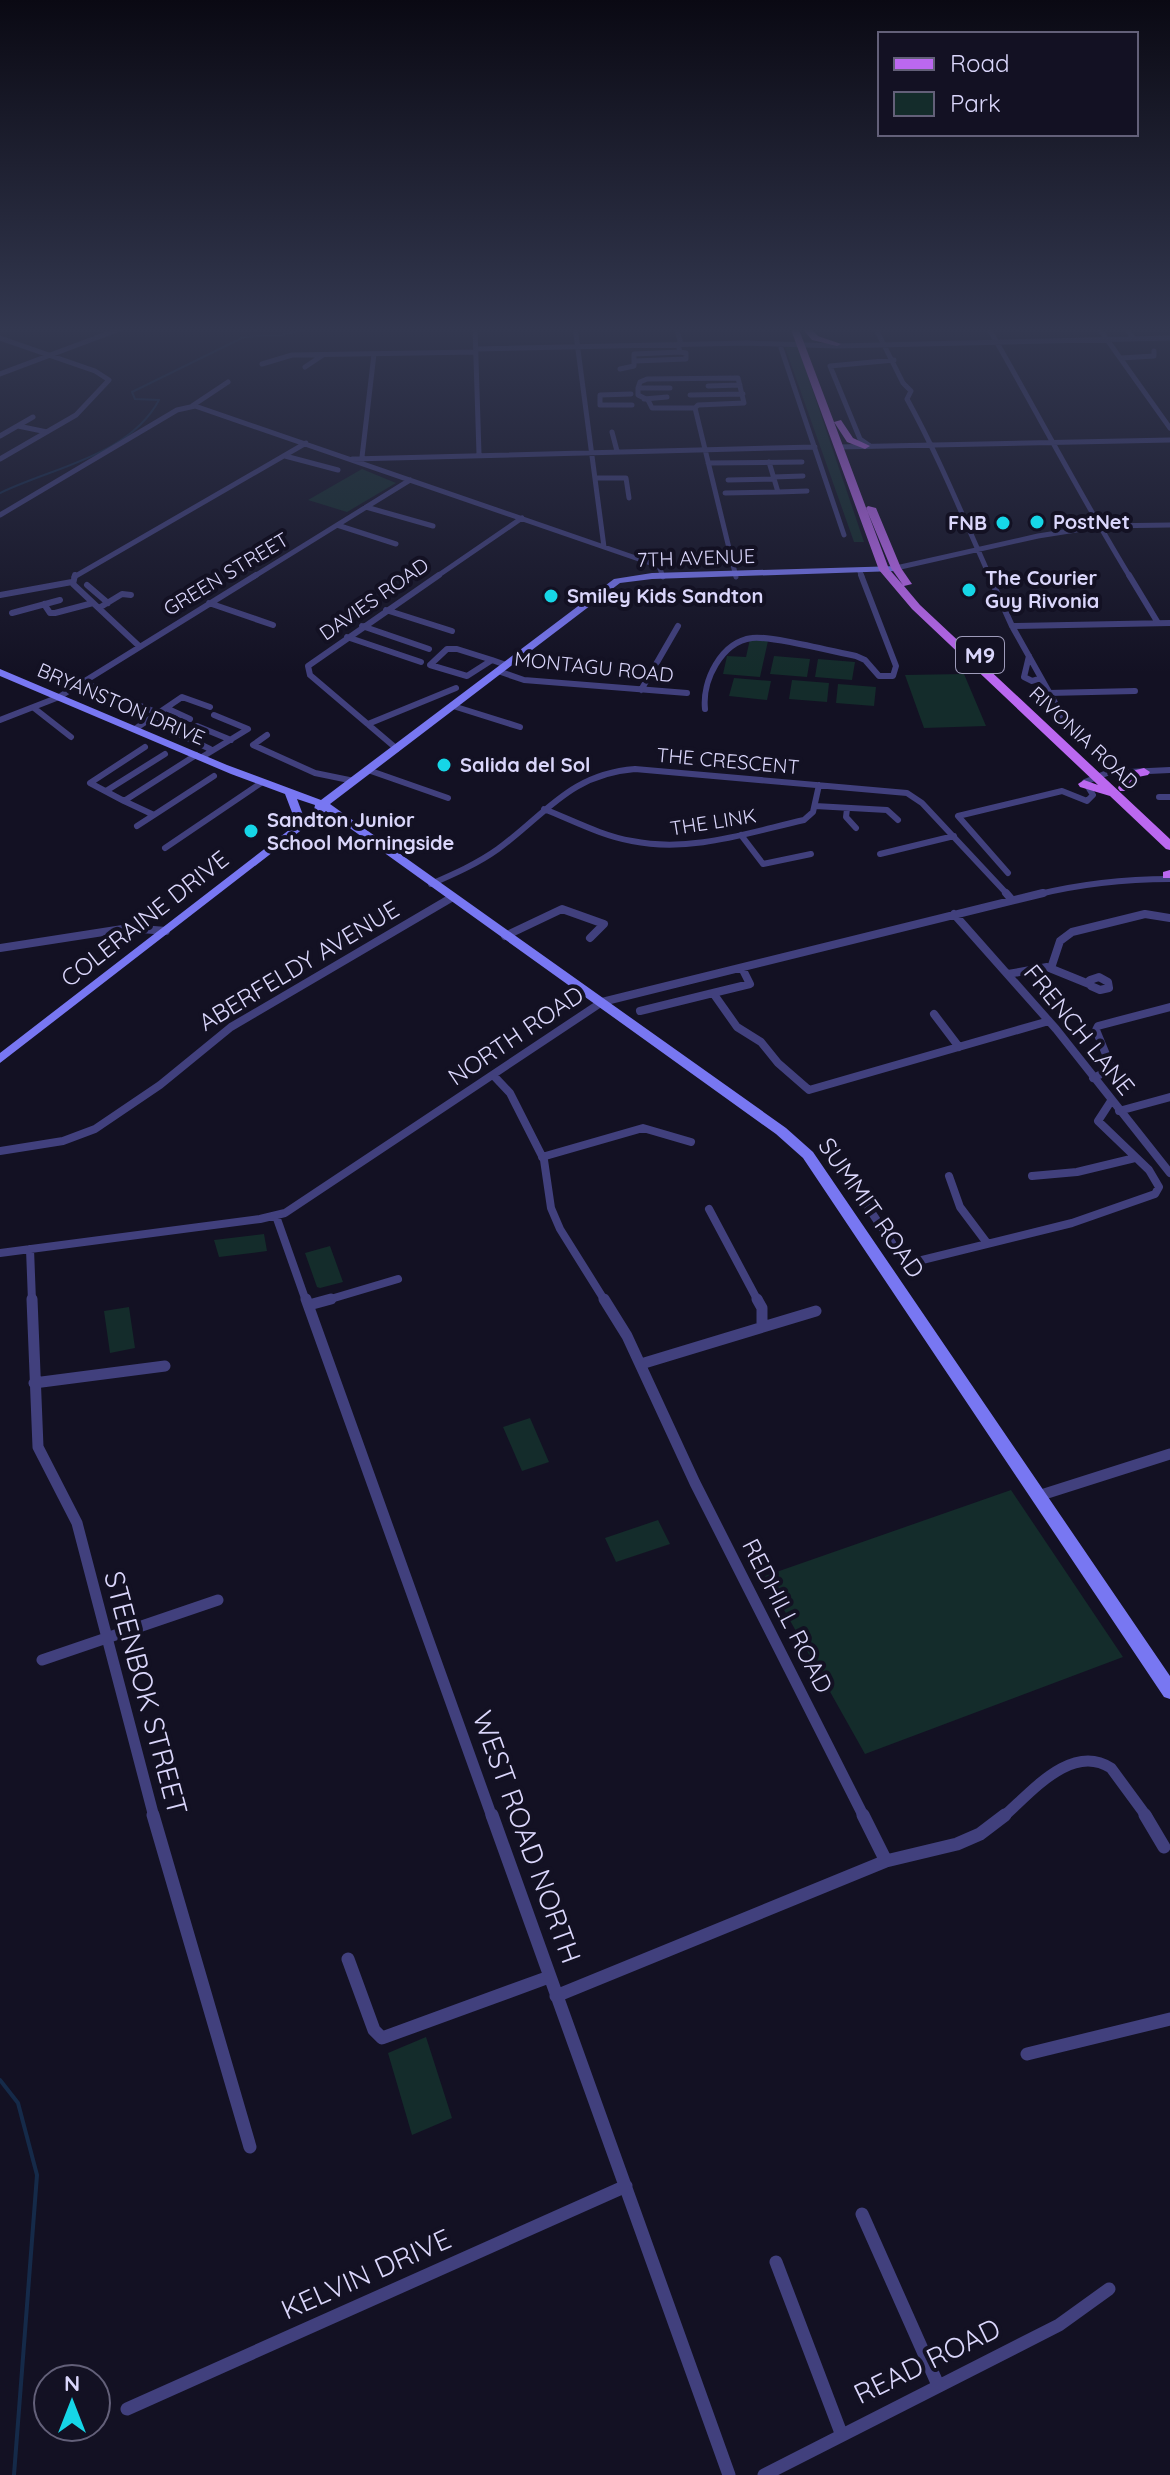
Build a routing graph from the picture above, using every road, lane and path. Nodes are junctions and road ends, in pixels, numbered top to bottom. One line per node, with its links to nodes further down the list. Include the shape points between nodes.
1 (29, 442): 26 (street)
2 (122, 442): 42 (street)
3 (364, 442): 25 (street)
4 (479, 442): 23 (street)
5 (591, 442): 22 (street)
6 (615, 442): 21 (street)
7 (703, 442): 19 (street)
8 (813, 442): 18 (street)
9 (842, 442): 20 (main road, RIVONIA ROAD / M9)
10 (843, 442): 20 (main road, RIVONIA ROAD / M9)
11 (857, 442): 17 (main road)
12 (863, 442): 17 (street)
13 (1034, 442): 16 (street)
14 (1054, 442): 47 (street)
15 (306, 443): 24 (street); 27 (street)
16 (932, 445): 17 (street); 51 (street)
17 (866, 446): 20 (main road)
18 (815, 447): 19 (street); 48 (street)
19 (705, 449): 21 (street); 30 (street)
20 (845, 450): 53 (main road, RIVONIA ROAD / M9)
21 (617, 451): 22 (street)
22 (592, 452): 23 (street); 33 (street)
23 (479, 454): 25 (street)
24 (285, 456): 31 (street); 59 (street, via 80,571)
25 (362, 457): 27 (street)
26 (0, 459)
27 (352, 459): 35 (street)
28 (769, 462): 29 (street); 30 (street); 34 (street)
29 (802, 462)
30 (708, 463): 57 (street)
31 (338, 470)
32 (803, 476): 34 (street)
33 (596, 478): 40 (street, via 626,478); 50 (street)
34 (774, 478): 36 (street); 38 (street)
35 (410, 480): 41 (street, GREEN STREET); 43 (street)
36 (728, 480)
37 (807, 491): 38 (street)
38 (778, 492): 39 (street)
39 (725, 493)
40 (629, 498)
41 (366, 507): 44 (street, GREEN STREET); 46 (street)
42 (0, 515)
43 (522, 518): 50 (street); 70 (street, DAVIES ROAD)
44 (337, 525): 49 (street); 67 (street, GREEN STREET)
45 (1170, 525): 47 (street)
46 (433, 526)
47 (1102, 528): 51 (street); 72 (street)
48 (844, 535)
49 (396, 544)
50 (604, 547): 52 (street)
51 (980, 553): 53 (street); 77 (street)
52 (659, 566): 55 (street); 56 (main road)
53 (892, 572): 54 (main road, 7TH AVENUE); 121 (main road, RIVONIA ROAD / M9)
54 (860, 574): 57 (main road, 7TH AVENUE); 98 (street, via 896,666 893,676 879,676 859,657 754,637 716,665 702,692)
55 (663, 576): 56 (main road, 7TH AVENUE); 58 (main road, 7TH AVENUE)
56 (685, 576): 57 (main road, 7TH AVENUE)
57 (735, 576): 58 (main road, 7TH AVENUE)
58 (626, 578): 85 (main road, COLERAINE DRIVE)
59 (72, 582): 62 (street); 69 (street)
60 (87, 585): 66 (street)
61 (0, 588): 62 (street)
62 (21, 590): 63 (street)
63 (0, 595)
64 (131, 595): 66 (street)
65 (60, 600): 68 (street)
66 (108, 603): 69 (street)
67 (209, 603): 74 (street); 80 (street, GREEN STREET)
68 (44, 604): 69 (street, via 50,613); 71 (street)
69 (96, 606): 80 (street)
70 (386, 610): 75 (street, DAVIES ROAD); 78 (street)
71 (12, 613)
72 (1158, 623): 73 (street); 77 (street)
73 (1170, 623)
74 (273, 625)
75 (362, 626): 79 (street, DAVIES ROAD); 81 (street)
76 (678, 626): 90 (street)
77 (1012, 626): 82 (street)
78 (452, 631)
79 (347, 637): 84 (street); 104 (street, DAVIES ROAD, via 307,670)
80 (139, 646): 88 (street, GREEN STREET)
81 (429, 649)
82 (1029, 656): 87 (street); 87 (street, via 1024,677)
83 (492, 660): 83 (street, MONTAGU ROAD, via 451,648 430,665 467,676); 85 (street, MONTAGU ROAD)
84 (421, 662)
85 (502, 668): 90 (street, MONTAGU ROAD, via 524,680); 95 (main road, COLERAINE DRIVE)
86 (0, 672): 94 (main road, BRYANSTON DRIVE)
87 (1041, 678): 93 (street)
88 (82, 682): 94 (street, GREEN STREET); 99 (street)
89 (456, 688): 104 (street)
90 (641, 690): 92 (street, MONTAGU ROAD)
91 (1135, 691): 93 (street)
92 (687, 693)
93 (1048, 693): 100 (street)
94 (59, 697): 96 (street, GREEN STREET); 106 (main road, BRYANSTON DRIVE)
95 (453, 706): 105 (street); 113 (main road, COLERAINE DRIVE)
96 (34, 708): 102 (street, GREEN STREET); 109 (street)
97 (166, 708): 101 (street); 103 (street); 110 (street, via 184,697 248,729)
98 (705, 709)
99 (153, 711)
100 (1063, 717)
101 (190, 719)
102 (0, 720)
103 (149, 720): 106 (street); 107 (street)
104 (368, 724): 113 (street, DAVIES ROAD)
105 (520, 727)
106 (135, 729): 115 (main road, BRYANSTON DRIVE)
107 (173, 730)
108 (267, 735): 120 (street, via 249,746 315,773)
109 (71, 737)
110 (231, 740): 112 (street, via 197,726 181,735); 115 (street)
111 (145, 747): 125 (street, via 91,780)
112 (210, 749)
113 (397, 749): 120 (main road, COLERAINE DRIVE)
114 (165, 754): 125 (street)
115 (199, 756): 116 (main road, BRYANSTON DRIVE); 130 (street)
116 (227, 768): 122 (main road, BRYANSTON DRIVE); 132 (main road, BRYANSTON DRIVE)
117 (1170, 770): 118 (street)
118 (1144, 772): 121 (street); 124 (main road, via 1128,776)
119 (214, 776): 135 (street)
120 (363, 776): 129 (street); 132 (main road, COLERAINE DRIVE)
121 (1096, 777): 124 (main road, RIVONIA ROAD / M9); 143 (main road, RIVONIA ROAD / M9); 147 (street, via 1087,801 1062,791 958,816)
122 (261, 783): 126 (main road, BRYANSTON DRIVE); 144 (street)
123 (819, 785): 131 (street); 133 (street, THE CRESCENT, via 609,769 583,778); 142 (street, THE CRESCENT, via 907,793)
124 (1124, 788): 139 (main road, RIVONIA ROAD / M9)
125 (106, 791): 130 (street)
126 (290, 794): 132 (main road, BRYANSTON DRIVE); 140 (main road, via 298,815)
127 (1159, 797): 128 (street)
128 (1170, 797)
129 (448, 798)
130 (124, 801): 135 (street)
131 (815, 806): 134 (street); 141 (street, THE LINK, via 804,820)
132 (321, 808): 140 (main road, COLERAINE DRIVE); 149 (main road, SUMMIT ROAD)
133 (544, 809): 141 (street, THE LINK, via 650,845 688,846); 149 (street, THE CRESCENT, via 496,851)
134 (847, 809): 136 (street, via 887,810); 138 (street, via 846,817)
135 (154, 815): 137 (street)
136 (898, 820)
137 (137, 826)
138 (856, 828)
139 (1170, 832)
140 (286, 835): 154 (main road, COLERAINE DRIVE)
141 (741, 835): 145 (street, via 763,864)
142 (954, 836): 146 (street); 151 (street, THE CRESCENT)
143 (1170, 846)
144 (165, 848)
145 (811, 854)
146 (880, 854)
147 (1008, 873)
148 (1169, 876): 151 (street, NORTH ROAD, via 1076,885)
149 (431, 884): 150 (main road, SUMMIT ROAD)
150 (451, 898): 155 (main road, SUMMIT ROAD); 176 (street, ABERFELDY AVENUE, via 231,1027 95,1129 63,1141)
151 (1012, 900): 152 (street, NORTH ROAD)
152 (954, 914): 158 (street, NORTH ROAD); 160 (street, FRENCH LANE)
153 (1170, 918): 159 (street, via 1145,914 1072,932 1060,941)
154 (166, 931): 157 (street, via 129,928); 169 (main road, COLERAINE DRIVE)
155 (505, 936): 156 (street, via 562,909 604,924); 163 (main road, SUMMIT ROAD)
156 (590, 938)
157 (0, 948)
158 (742, 968): 162 (street, via 750,984); 163 (street, NORTH ROAD)
159 (1051, 968): 160 (street); 161 (street)
160 (1008, 974): 167 (street, FRENCH LANE)
161 (1089, 984)
162 (713, 993): 165 (street); 168 (street, via 737,1027 761,1042 809,1090)
163 (602, 1002): 170 (street, NORTH ROAD); 196 (main road, SUMMIT ROAD, via 808,1155)
164 (1170, 1007): 171 (street, via 1098,1026 1112,1069)
165 (640, 1011)
166 (934, 1014): 168 (street)
167 (1049, 1021): 168 (street); 171 (street, FRENCH LANE)
168 (959, 1047)
169 (0, 1059)
170 (493, 1075): 177 (street, REDHILL ROAD, via 510,1093); 184 (street, NORTH ROAD)
171 (1093, 1078): 173 (street, FRENCH LANE)
172 (1170, 1097): 174 (street)
173 (1111, 1101): 174 (street, FRENCH LANE); 178 (street, via 1098,1121)
174 (1119, 1111): 179 (street, FRENCH LANE)
175 (691, 1142): 177 (street, via 643,1128)
176 (0, 1151)
177 (542, 1157): 192 (street, REDHILL ROAD, via 554,1217)
178 (1135, 1158): 181 (street); 185 (street, via 1155,1179 1155,1194 1064,1225)
179 (1170, 1173)
180 (949, 1176): 185 (street, via 960,1207)
181 (1032, 1176)
182 (862, 1198): 185 (street, via 906,1260 922,1261)
183 (709, 1209): 191 (street, via 762,1308)
184 (276, 1216): 186 (street, NORTH ROAD); 189 (street, WEST ROAD NORTH)
185 (987, 1243)
186 (30, 1249): 187 (street, NORTH ROAD); 194 (street, STEENBOK STREET)
187 (0, 1253)
188 (398, 1279): 189 (street)
189 (309, 1305): 204 (street, WEST ROAD NORTH)
190 (816, 1311): 191 (street)
191 (762, 1327): 192 (street)
192 (641, 1364): 202 (street, REDHILL ROAD, via 695,1483)
193 (165, 1366): 194 (street)
194 (34, 1383): 198 (street, STEENBOK STREET, via 38,1447 77,1523)
195 (1170, 1454): 196 (street)
196 (1038, 1496): 200 (main road, SUMMIT ROAD)
197 (218, 1600): 198 (street)
198 (107, 1640): 199 (street); 208 (street, STEENBOK STREET)
199 (42, 1660)
200 (1170, 1691)
201 (1164, 1847): 202 (street, via 1116,1773 1091,1762 1041,1781 983,1833 931,1854)
202 (886, 1861): 205 (street)
203 (348, 1959): 204 (street, via 374,2030 382,2038)
204 (549, 1977): 205 (street, WEST ROAD NORTH)
205 (556, 1996): 209 (street, WEST ROAD NORTH)
206 (1170, 2019): 207 (street)
207 (1027, 2054)
208 (250, 2147)
209 (626, 2186): 214 (street, KELVIN DRIVE); 216 (street, WEST ROAD NORTH)
210 (862, 2214): 213 (street)
211 (776, 2262): 215 (street)
212 (1109, 2289): 213 (street, READ ROAD, via 1059,2325)
213 (938, 2385): 215 (street, READ ROAD)
214 (127, 2409)
215 (841, 2433): 217 (street, READ ROAD)
216 (729, 2475)
217 (764, 2475)

